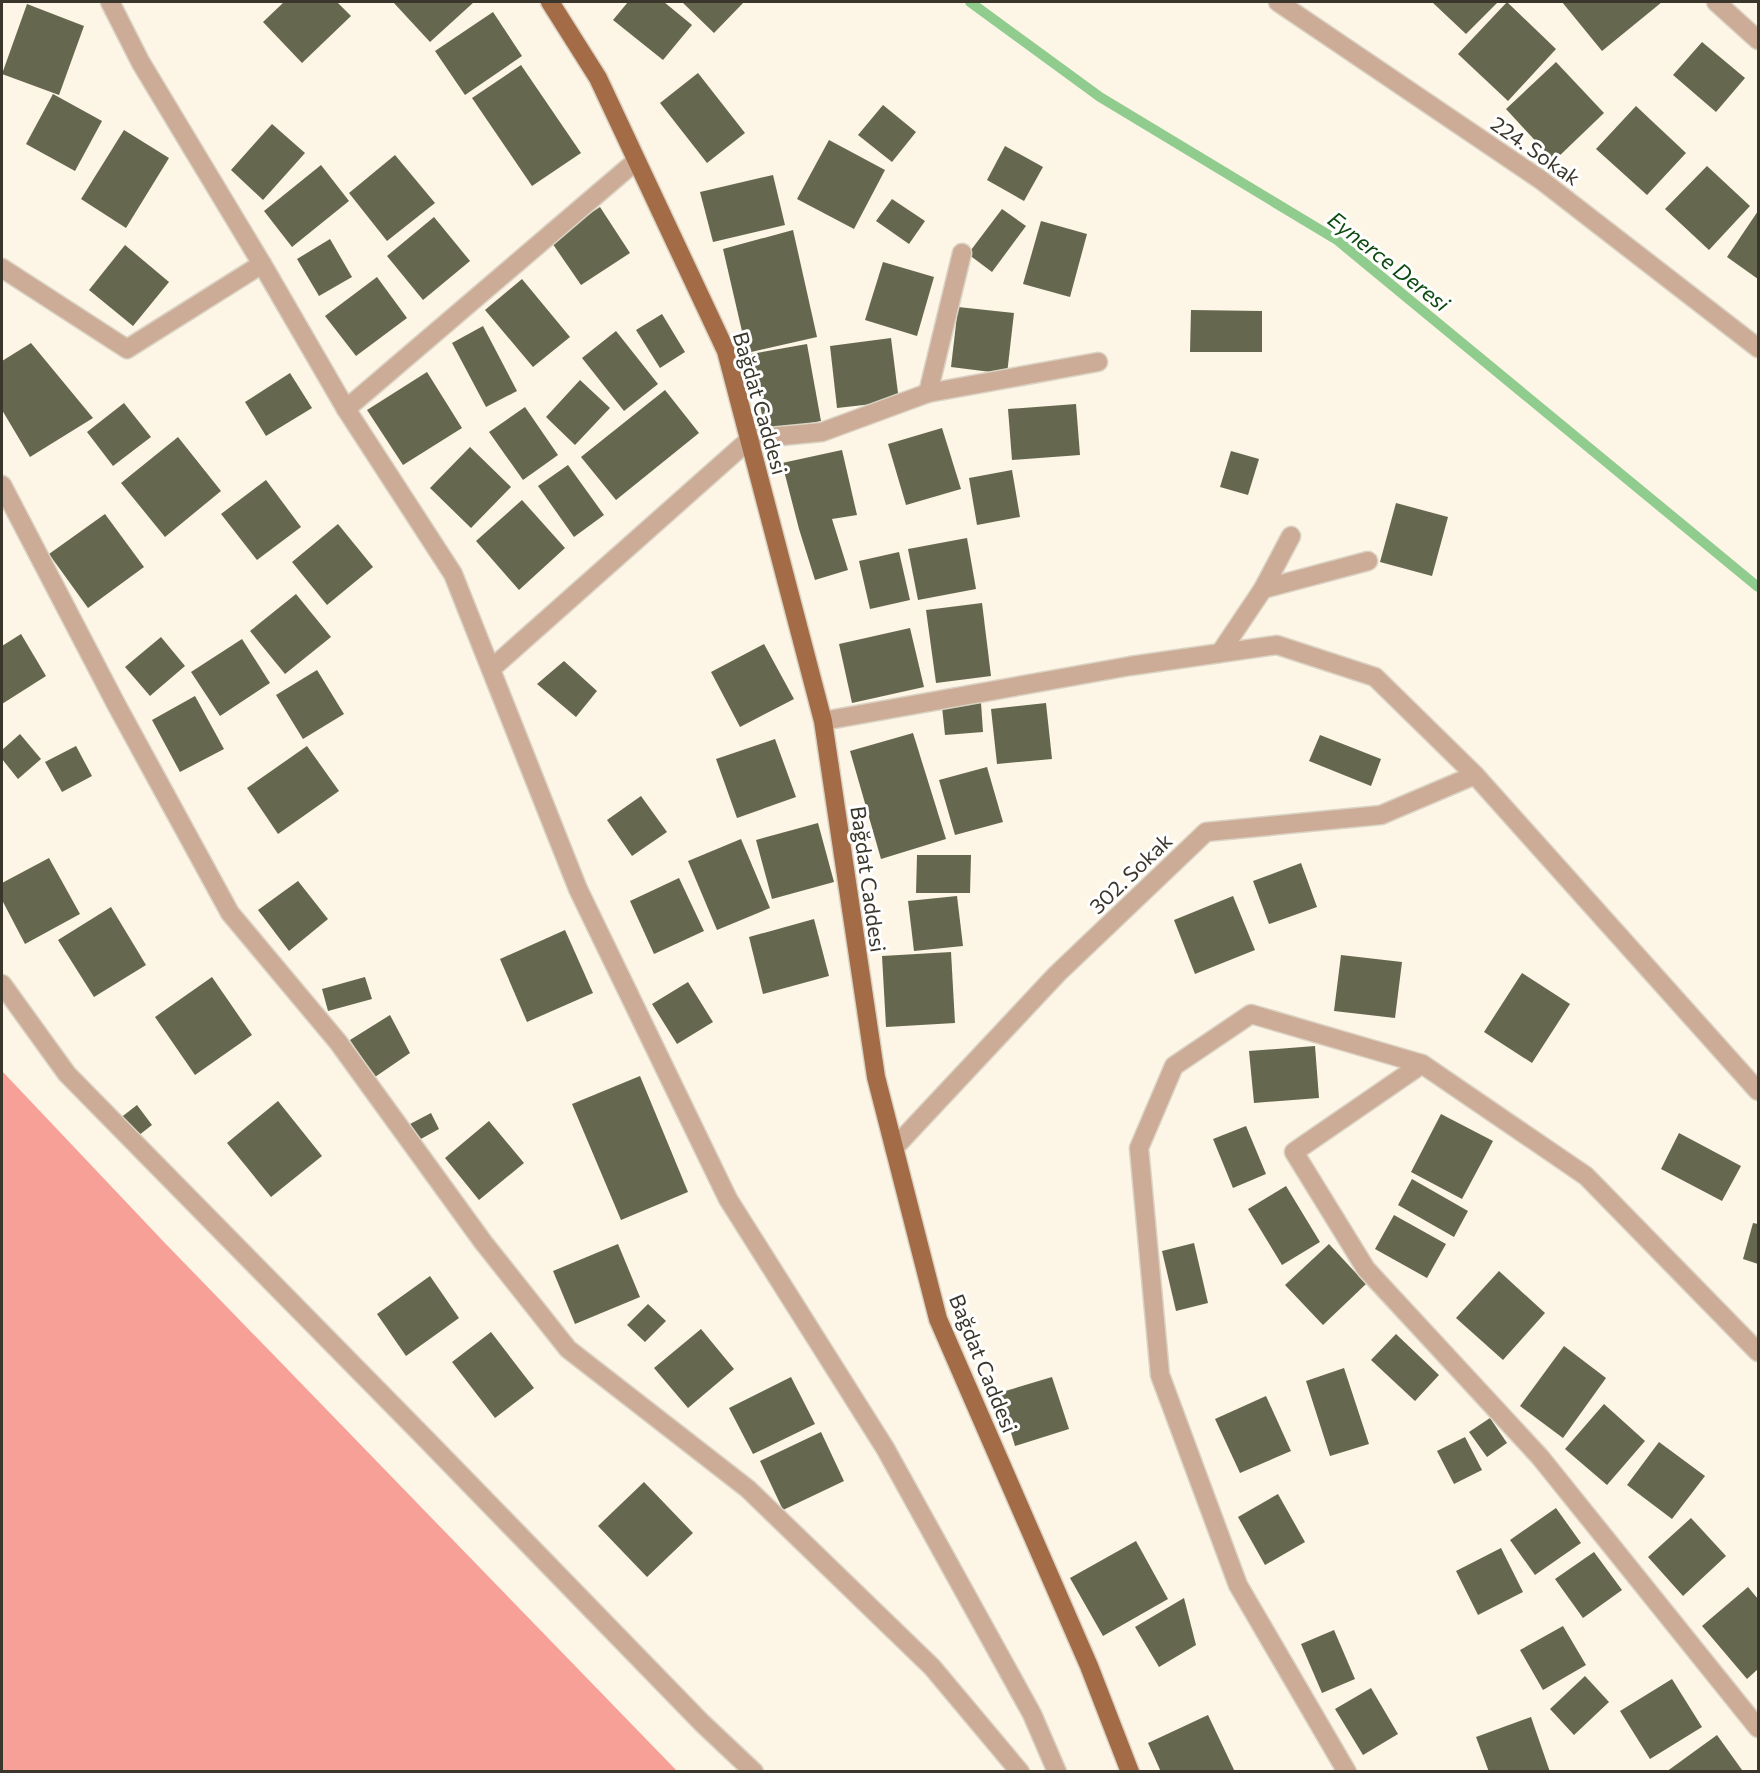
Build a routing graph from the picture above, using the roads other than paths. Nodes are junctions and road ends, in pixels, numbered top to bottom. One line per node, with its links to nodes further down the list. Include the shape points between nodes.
1 (110, 2): 8 (street, via 141,63)
2 (550, 2): 6 (main road, Bağdat Caddesi, via 598,78)
3 (1278, 2): 10 (street, 224. Sokak, via 1541,180)
4 (1716, 2): 5 (street)
5 (1758, 40)
6 (636, 161): 13 (street); 14 (main road, Bağdat Caddesi, via 726,351)
7 (962, 253): 12 (street)
8 (262, 264): 9 (street, via 127,349); 13 (street)
9 (2, 268)
10 (1758, 348)
11 (1098, 362): 12 (street)
12 (928, 393): 14 (street, via 822,432)
13 (346, 409): 20 (street, via 453,574)
14 (750, 439): 20 (street); 21 (main road, Bağdat Caddesi)
15 (2, 484): 30 (street, via 230,913 338,1042 497,1260 568,1349 748,1489 932,1667)
16 (1291, 536): 18 (street)
17 (1368, 561): 18 (street)
18 (1263, 589): 19 (street)
19 (1220, 653): 21 (street); 22 (street, via 1276,645 1375,677)
20 (491, 669): 31 (street, via 578,889 728,1199 885,1448 1032,1714)
21 (823, 721): 26 (main road, Bağdat Caddesi, via 876,1077)
22 (1475, 775): 25 (street); 26 (street, 302. Sokak, via 1381,815 1206,831 1057,974)
23 (2, 984): 29 (street, via 67,1074)
24 (1422, 1064): 27 (street, via 1586,1176); 28 (street, via 1294,1152 1366,1269 1540,1457); 33 (street, via 1251,1014 1174,1066 1139,1148 1160,1375 1238,1585)
25 (1758, 1091)
26 (894, 1148): 32 (main road, Bağdat Caddesi, via 938,1319 1089,1666)
27 (1758, 1353)
28 (1758, 1728)
29 (754, 1772)
30 (1020, 1772)
31 (1057, 1772)
32 (1130, 1772)
33 (1347, 1772)

